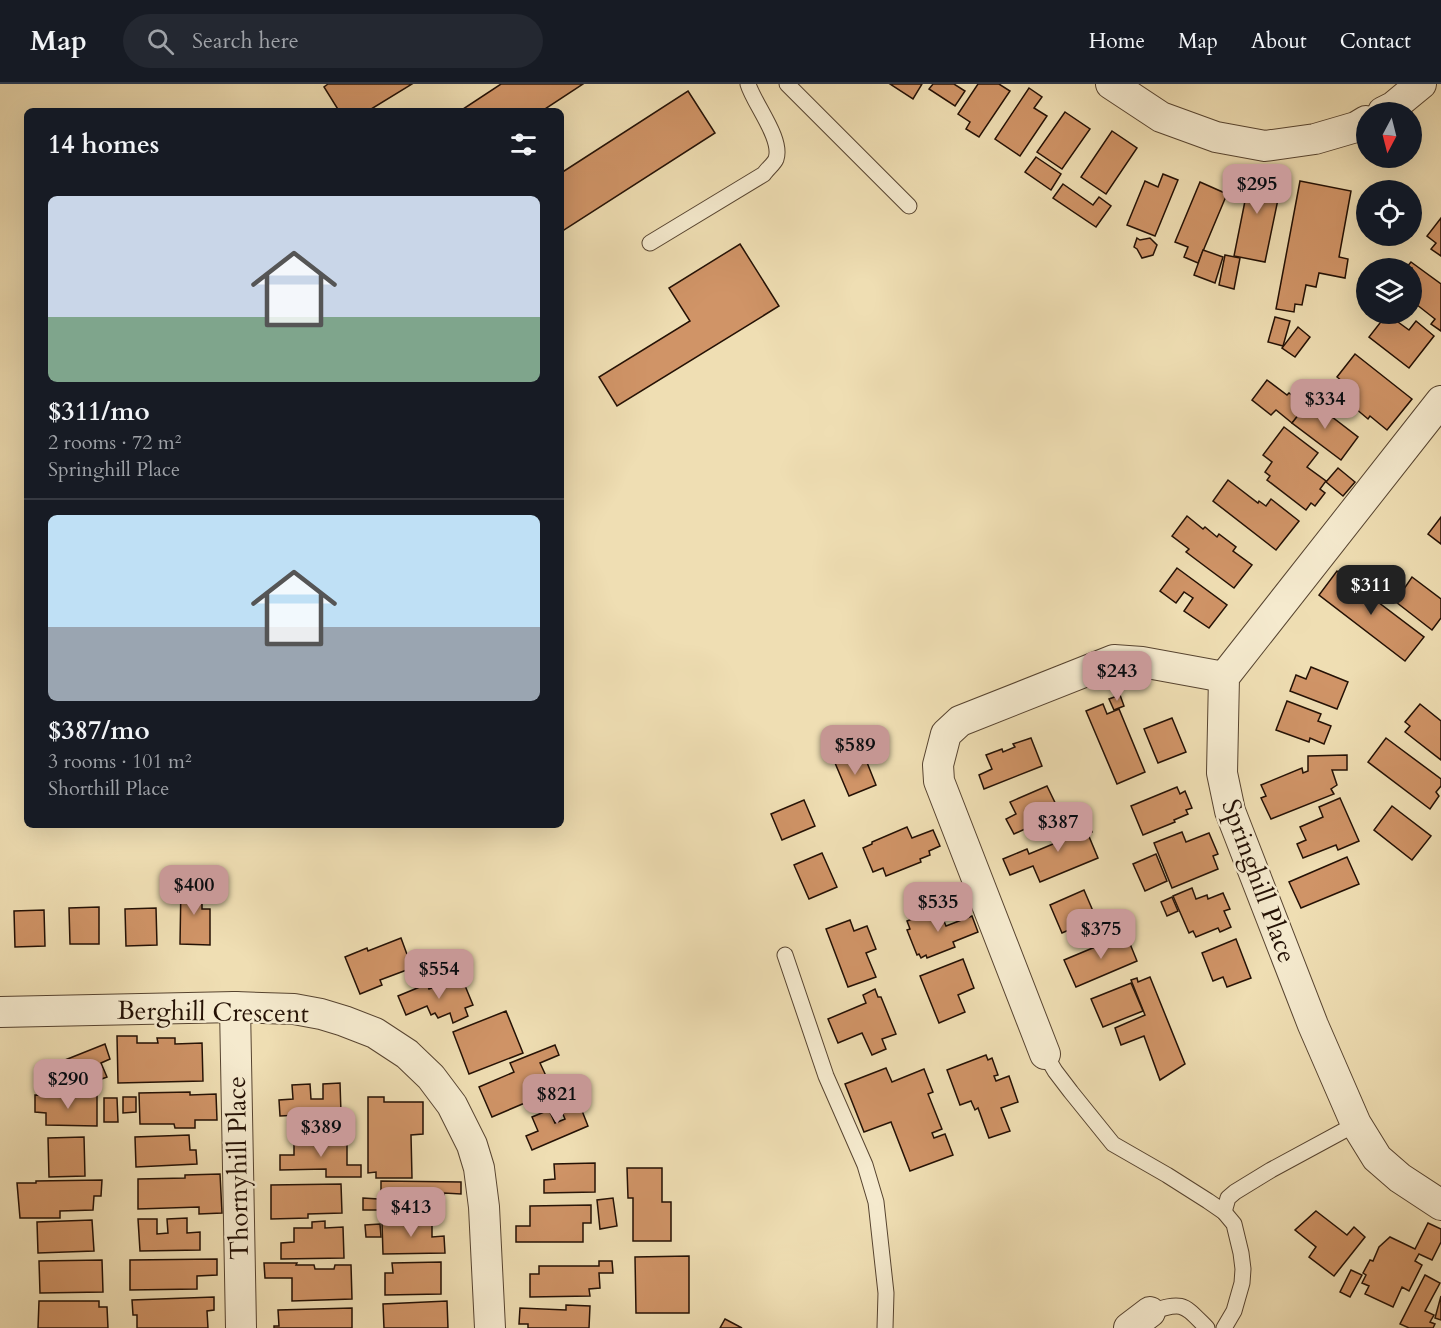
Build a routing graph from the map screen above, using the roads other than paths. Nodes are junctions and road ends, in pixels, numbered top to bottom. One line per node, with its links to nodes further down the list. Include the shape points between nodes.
1 (748, 84): 10 (lane, via 777,146 776,159 764,174)
2 (787, 84): 9 (lane)
3 (1111, 84): 8 (street, via 1161,117 1216,137 1265,146 1316,139)
4 (1421, 84): 7 (street)
5 (1431, 84): 6 (street)
6 (1441, 95)
7 (1399, 102)
8 (1356, 127)
9 (909, 206)
10 (650, 243)
11 (1441, 401): 12 (street)
12 (1224, 677): 16 (street, via 1114,660 960,721 946,734 938,765 939,781); 17 (street, Springhill Place, via 1222,773 1230,811)
13 (785, 955): 23 (lane, via 826,1076 865,1165 876,1202 886,1293)
14 (235, 1007): 15 (street, Berghill Crescent); 21 (street, Thornyhill Place); 22 (street, Berghill Crescent, via 294,1009 344,1021 375,1033 407,1053 431,1077 465,1129 479,1168)
15 (0, 1012)
16 (1045, 1054): 19 (lane, via 1113,1144)
17 (1356, 1124): 18 (street, Springhill Place, via 1377,1158); 19 (lane, via 1235,1192 1228,1198)
18 (1441, 1205)
19 (1224, 1212): 25 (lane, via 1234,1224 1243,1269 1234,1311)
20 (1140, 1320): 24 (lane, via 1179,1305)
21 (241, 1328)
22 (490, 1328)
23 (885, 1328)
24 (1207, 1328)
25 (1224, 1328)

